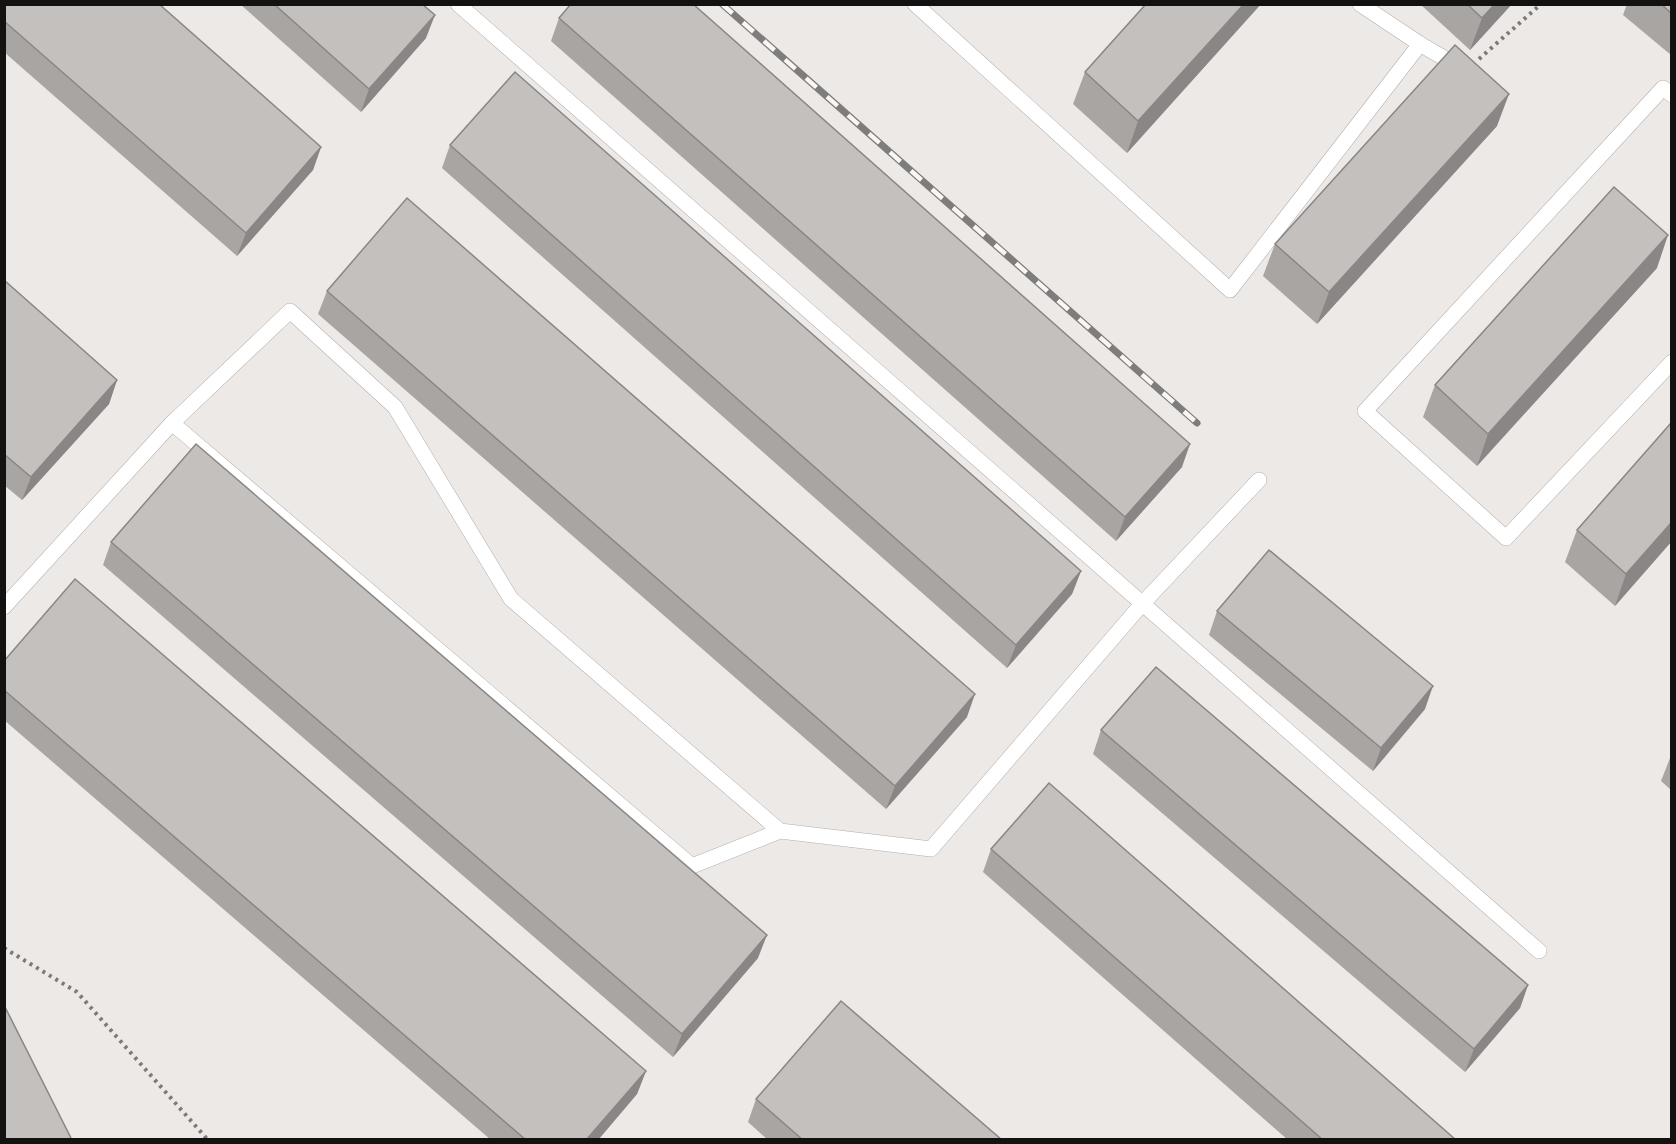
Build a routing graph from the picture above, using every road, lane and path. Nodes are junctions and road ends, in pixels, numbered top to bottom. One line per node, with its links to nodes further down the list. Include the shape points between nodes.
1 (458, 4): 11 (lane)
2 (915, 4): 5 (lane, via 1230,290)
3 (1360, 4): 5 (lane)
4 (1541, 4): 6 (path)
5 (1420, 44): 6 (lane)
6 (1465, 71)
7 (1671, 95): 8 (lane, via 1663,88 1365,411 1506,538)
8 (1671, 362)
9 (172, 423): 12 (lane); 13 (lane, via 692,866); 13 (lane, via 290,311 395,407 511,599)
10 (1258, 480): 11 (lane)
11 (1142, 604): 13 (lane, via 932,849); 15 (lane)
12 (4, 607)
13 (780, 831)
14 (4, 948): 16 (path, via 77,992)
15 (1539, 951)
16 (208, 1140)

